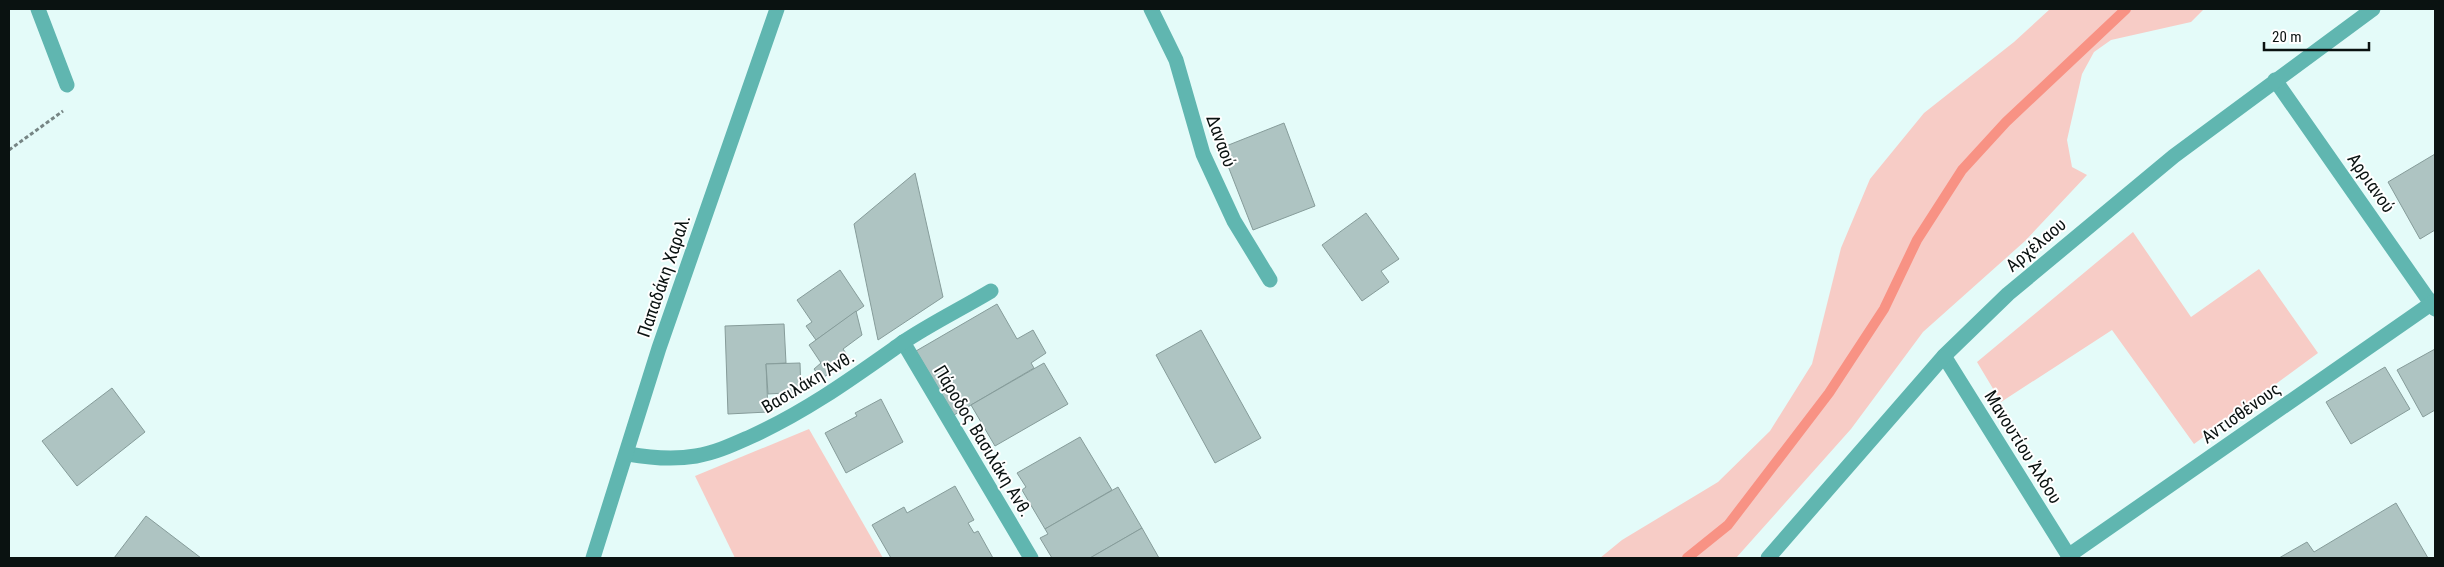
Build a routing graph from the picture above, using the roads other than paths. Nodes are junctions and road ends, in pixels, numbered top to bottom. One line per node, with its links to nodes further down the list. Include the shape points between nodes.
1 (38, 9): 6 (street)
2 (777, 9): 12 (street, Παπαδάκη Χαραλ., via 659,348)
3 (1151, 9): 7 (street, Δαναού, via 1176,60 1203,154 1234,221)
4 (2373, 9): 5 (street, Αρχέλαου)
5 (2275, 80): 9 (street, Αρριανού); 11 (street, Αρχέλαου, via 2049,258)
6 (67, 85)
7 (1270, 280)
8 (990, 292): 10 (street, Βασιλάκη Άνθ.)
9 (2434, 304): 13 (street, Αντισθένους)
10 (903, 342): 12 (street, Βασιλάκη Άνθ., via 817,402 728,447 681,458); 15 (street, Πάροδος Βασιλάκη Ανθ.)
11 (1944, 356): 13 (street, Μανουτίου Άλδου); 16 (street, Αρχέλαου)
12 (628, 454): 14 (street, Παπαδάκη Χαραλ.)
13 (2069, 557)
14 (593, 558)
15 (1031, 558)
16 (1768, 558)

